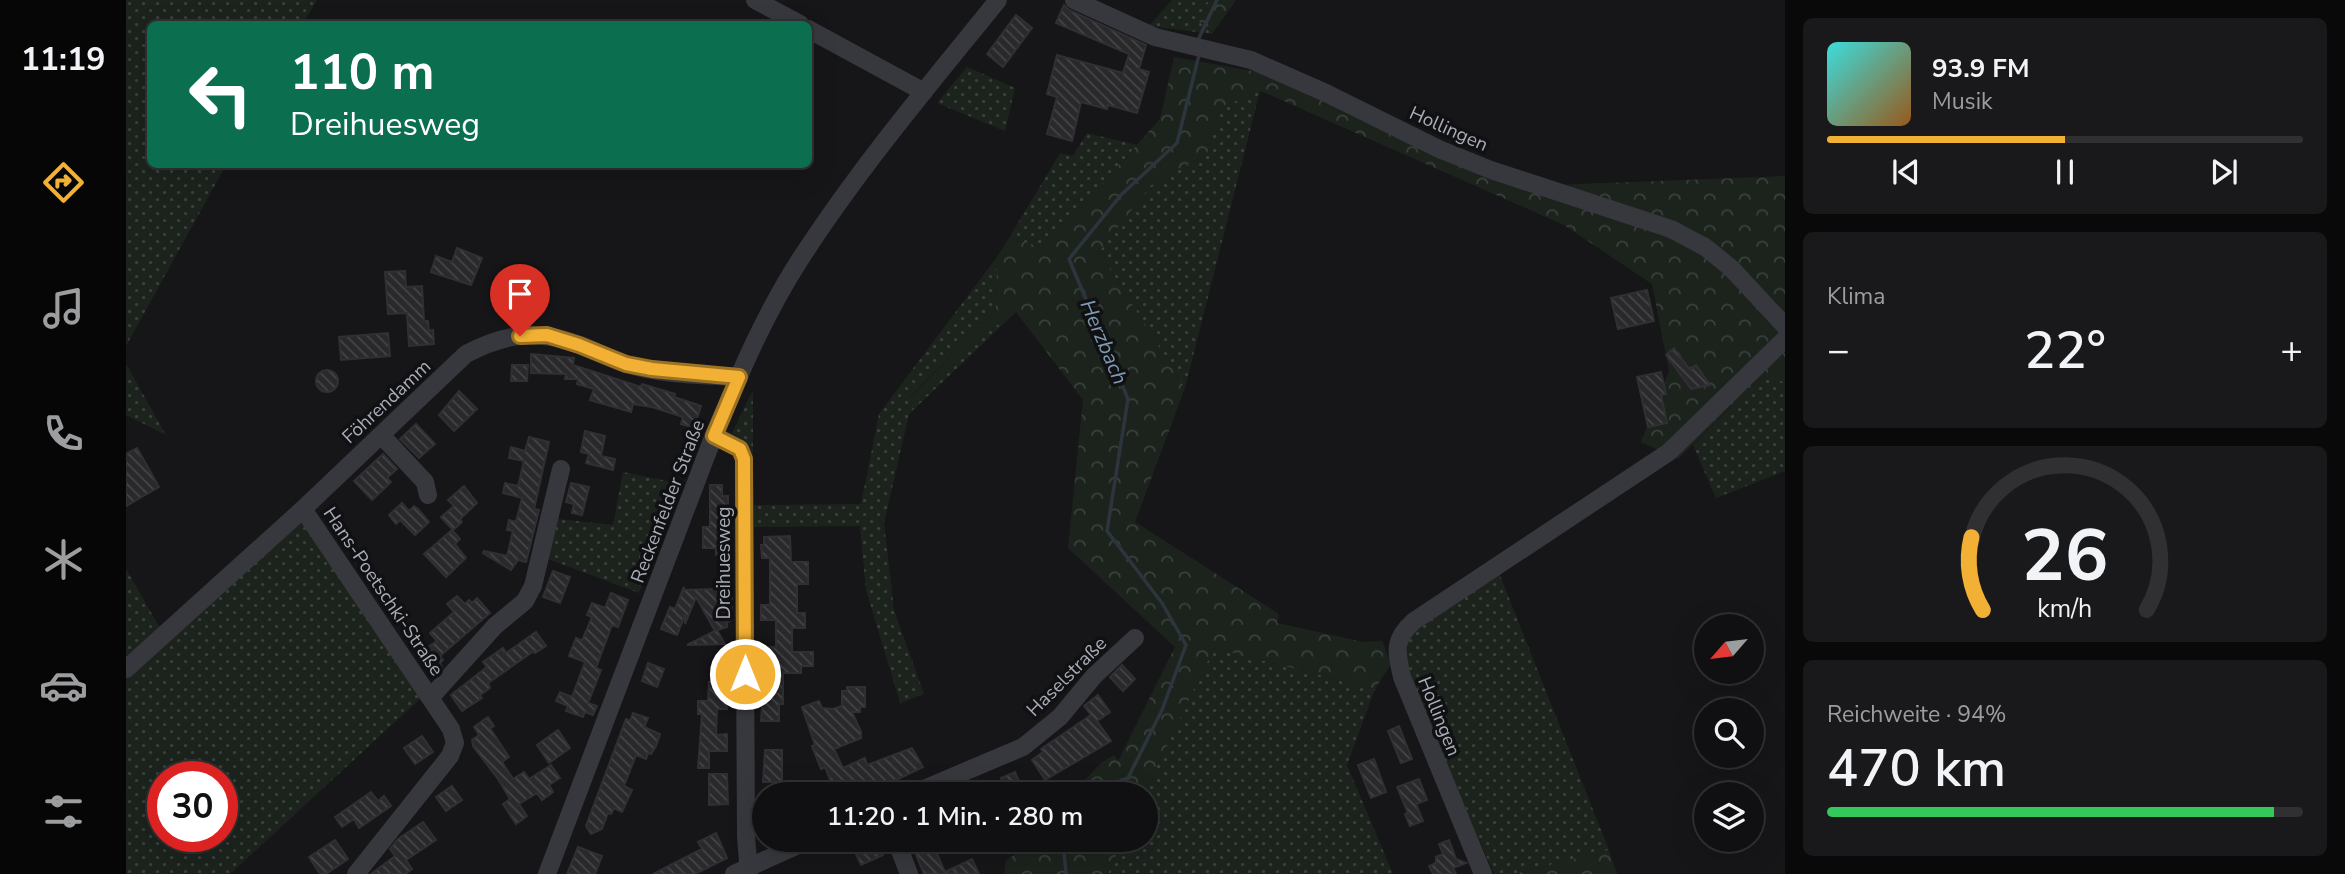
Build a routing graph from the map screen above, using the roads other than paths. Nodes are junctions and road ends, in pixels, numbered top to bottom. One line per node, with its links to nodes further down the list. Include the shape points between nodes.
1 (755, 0): 4 (street)
2 (998, 0): 6 (street, Reckenfelder Straße)
3 (1074, 0): 7 (street, Hollingen, via 1155,37 1251,60 1490,170 1671,229 1705,247)
4 (794, 21)
5 (812, 31): 6 (street)
6 (923, 92): 11 (street, Reckenfelder Straße, via 800,260)
7 (1760, 298): 8 (street); 9 (street, Hollingen)
8 (1785, 309)
9 (1785, 326)
10 (1785, 339): 27 (street, Hollingen, via 1669,452 1400,634 1396,653 1402,677)
11 (739, 377): 12 (street, Föhrendamm, via 626,364 547,335 493,340 466,354); 13 (street, Reckenfelder Straße)
12 (381, 435): 15 (street, via 425,482); 16 (street, Föhrendamm)
13 (714, 436): 23 (street, Dreihuesweg, via 740,449 744,459); 25 (street, Reckenfelder Straße)
14 (561, 469): 19 (street, Hans-Poetschki-Straße, via 533,586 525,600)
15 (428, 495)
16 (303, 509): 18 (street, Föhrendamm); 19 (street, Hans-Poetschki-Straße)
17 (1135, 638): 20 (street, Haselstraße, via 1094,676 1060,718 1023,747)
18 (126, 669)
19 (431, 697): 24 (street, Hans-Poetschki-Straße, via 451,729 455,743 450,756)
20 (940, 782)
21 (785, 852): 23 (street)
22 (901, 852): 26 (street)
23 (744, 872)
24 (356, 874)
25 (547, 874)
26 (909, 874)
27 (1483, 874)

